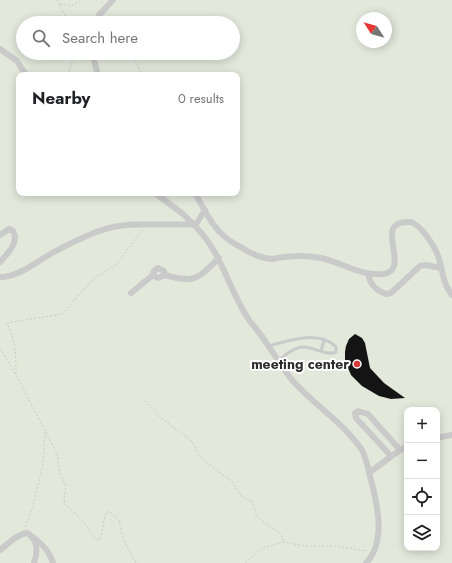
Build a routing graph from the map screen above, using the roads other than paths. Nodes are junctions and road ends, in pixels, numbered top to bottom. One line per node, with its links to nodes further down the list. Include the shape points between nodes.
1 (113, 0): 2 (street)
2 (99, 16)
3 (0, 49): 5 (street, via 17,61)
4 (94, 60): 6 (street)
5 (24, 72)
6 (97, 72)
7 (159, 196): 10 (street)
8 (197, 196): 9 (street)
9 (204, 210): 10 (street); 15 (street, via 230,242 262,257 271,259 310,256)
10 (194, 225): 12 (street); 16 (street, via 127,225 101,230 66,246 25,270)
11 (0, 235): 13 (street, via 9,229 15,236 13,244)
12 (219, 258): 17 (street, via 199,277 186,279 165,275 158,278 153,275); 21 (street, via 239,304)
13 (0, 262)
14 (441, 268): 15 (street, via 420,266 391,293 386,294 374,287); 15 (street, via 439,257 422,230 415,223 408,221 397,224 391,232 395,262 391,270 384,274); 18 (street, via 444,282)
15 (368, 274)
16 (0, 277)
17 (132, 293)
18 (452, 295)
19 (302, 337): 20 (lane); 21 (lane); 22 (lane)
20 (324, 340): 23 (lane); 23 (lane, via 333,344 337,350 333,354)
21 (268, 346): 24 (street)
22 (302, 347): 23 (lane); 24 (lane, via 292,350)
23 (321, 351)
24 (278, 361): 30 (street, via 302,390 356,442 364,455)
25 (452, 435): 26 (street)
26 (440, 437)
27 (404, 448): 28 (street)
28 (400, 450): 29 (street); 29 (street, via 368,414 358,411 355,414 356,418)
29 (391, 456): 30 (street)
30 (369, 472): 35 (street, via 379,514 379,526 373,553)
31 (34, 538): 32 (street, via 27,533 22,534); 33 (street, via 37,552); 34 (street, via 44,546)
32 (0, 550)
33 (34, 563)
34 (53, 563)
35 (366, 563)

